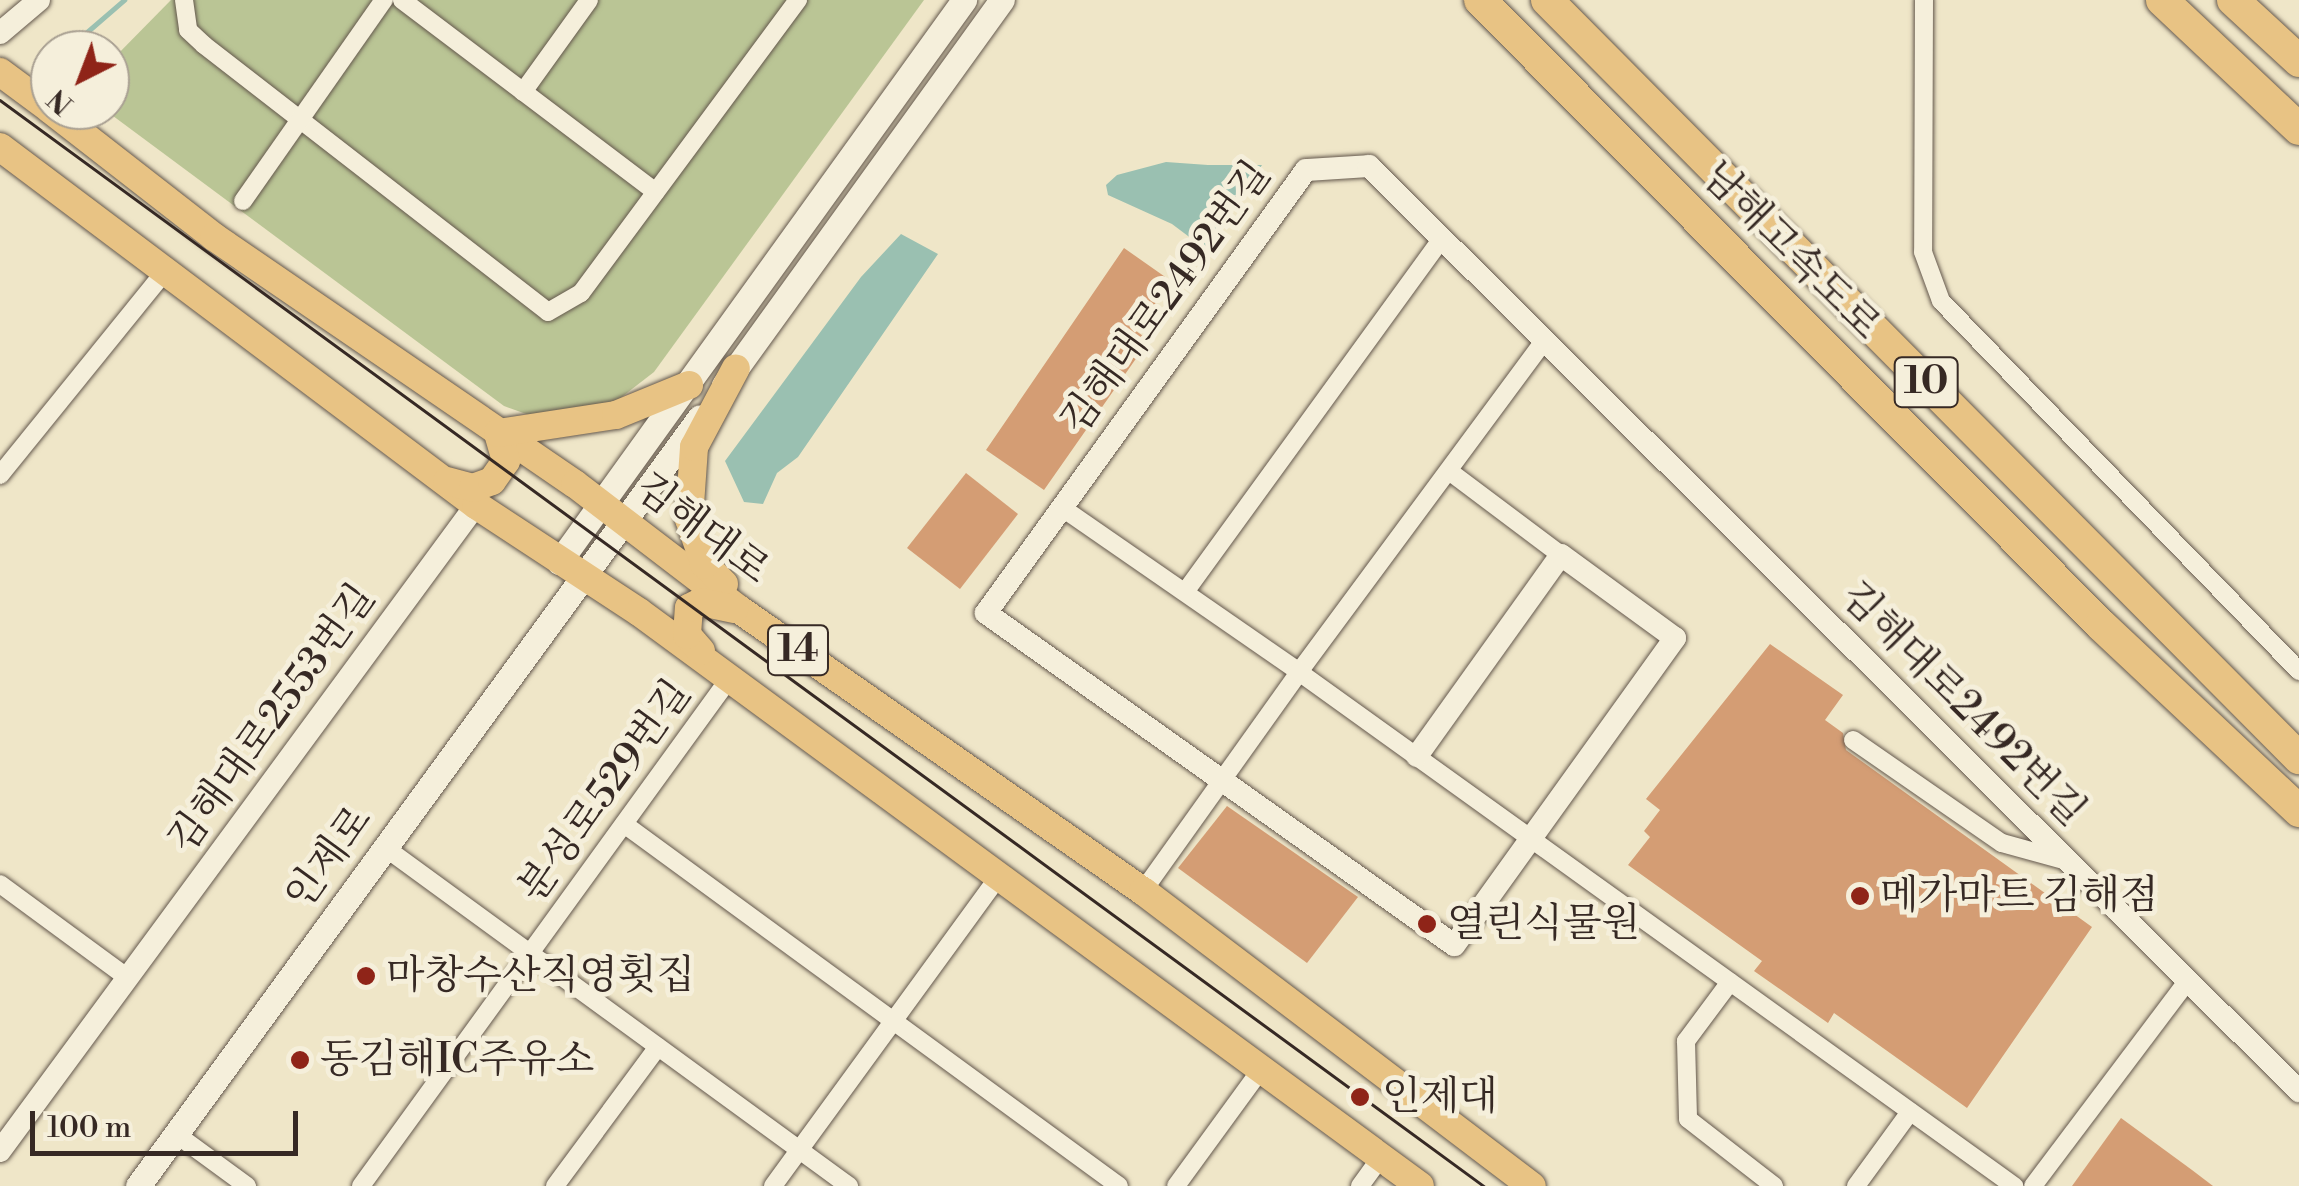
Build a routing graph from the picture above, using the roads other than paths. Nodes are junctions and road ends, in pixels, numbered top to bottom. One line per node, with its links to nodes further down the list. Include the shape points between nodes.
1 (38, 0): 14 (street)
2 (184, 0): 19 (street, via 188,30)
3 (384, 0): 19 (street)
4 (402, 0): 17 (street)
5 (589, 0): 17 (street)
6 (798, 0): 23 (street)
7 (964, 0): 29 (main road)
8 (1002, 0): 28 (main road)
9 (1924, 0): 44 (street, via 1923,252 1941,301)
10 (2162, 0): 21 (highway)
11 (2232, 0): 15 (highway)
12 (1550, 3): 49 (highway, 남해고속도로 / 10)
13 (1491, 11): 42 (highway, 남해고속도로 / 10)
14 (0, 33)
15 (2299, 61)
16 (0, 72): 18 (main road, 14)
17 (523, 92): 23 (street)
18 (30, 94)
19 (300, 120): 23 (street, via 548,312 581,293); 24 (street)
20 (77, 130): 30 (main road, 김해대로 / 14, via 214,237)
21 (2299, 130)
22 (3, 152): 26 (main road, 14)
23 (656, 192)
24 (243, 201)
25 (1441, 238): 27 (street, 김해대로2492번길); 36 (street, 김해대로2492번길, via 1368,166 1306,170); 40 (street)
26 (163, 274): 32 (street); 33 (main road, 14)
27 (1544, 341): 31 (street); 56 (street, 김해대로2492번길)
28 (736, 368): 37 (main road); 43 (main road, via 694,447 689,519 705,566)
29 (690, 386): 30 (main road, via 616,415); 34 (main road)
30 (498, 433): 33 (main road, via 506,461 492,481 473,488); 34 (main road, 김해대로 / 14)
31 (1449, 471): 38 (street, 김해대로2492번길); 45 (street)
32 (0, 475)
33 (442, 480): 35 (main road, 14)
34 (602, 503): 37 (main road, 김해대로 / 14); 39 (main road)
35 (476, 505): 39 (main road, 14); 61 (street, 김해대로2553번길)
36 (1061, 507): 40 (street); 50 (street, 김해대로2492번길, via 986,612)
37 (626, 520): 39 (main road); 41 (main road, 김해대로 / 14)
38 (1561, 554): 48 (street); 53 (street, 김해대로2492번길, via 1676,638)
39 (571, 569): 46 (main road, 14); 55 (main road, 인제로)
40 (1185, 592): 45 (street)
41 (740, 610): 43 (main road, 김해대로 / 14); 46 (main road, via 702,602 684,621)
42 (2101, 625): 51 (highway, 남해고속도로 / 10); 54 (highway)
43 (775, 634): 59 (main road, 김해대로 / 14)
44 (2299, 670)
45 (1300, 672): 48 (street); 50 (street)
46 (723, 675): 52 (street, 분성로529번길); 57 (main road, 14)
47 (1853, 740): 56 (street, via 2002,844)
48 (1417, 756): 53 (street)
49 (2299, 758)
50 (1222, 782): 53 (street, 김해대로2492번길, via 1454,945); 59 (street)
51 (2299, 812)
52 (624, 824): 60 (street, 분성로529번길); 64 (street)
53 (1530, 838): 63 (street)
54 (2299, 838)
55 (383, 846): 60 (street); 69 (main road, 인제로)
56 (2068, 861): 62 (street, 김해대로2492번길)
57 (996, 880): 64 (street); 66 (main road, 14)
58 (0, 884): 61 (street)
59 (1144, 891): 83 (main road, 김해대로 / 14)
60 (530, 954): 65 (street); 75 (street, 분성로529번길)
61 (128, 978): 71 (street, 김해대로2553번길)
62 (2188, 980): 67 (street, 김해대로2492번길); 87 (street)
63 (1730, 982): 68 (street); 84 (street, via 1686,1042 1688,1119)
64 (896, 1018): 70 (street); 79 (street)
65 (658, 1047): 70 (street); 76 (street)
66 (1259, 1072): 72 (main road, 14); 80 (street)
67 (2299, 1091)
68 (1910, 1112): 85 (street); 86 (street)
69 (176, 1134): 73 (main road, 인제로); 74 (street)
70 (800, 1150): 77 (street); 78 (street)
71 (0, 1151)
72 (1380, 1158): 81 (street); 82 (main road, 14)
73 (138, 1186)
74 (247, 1186)
75 (361, 1186)
76 (556, 1186)
77 (774, 1186)
78 (849, 1186)
79 (1118, 1186)
80 (1176, 1186)
81 (1360, 1186)
82 (1420, 1186)
83 (1532, 1186)
84 (1774, 1186)
85 (1856, 1186)
86 (2014, 1186)
87 (2033, 1186)

